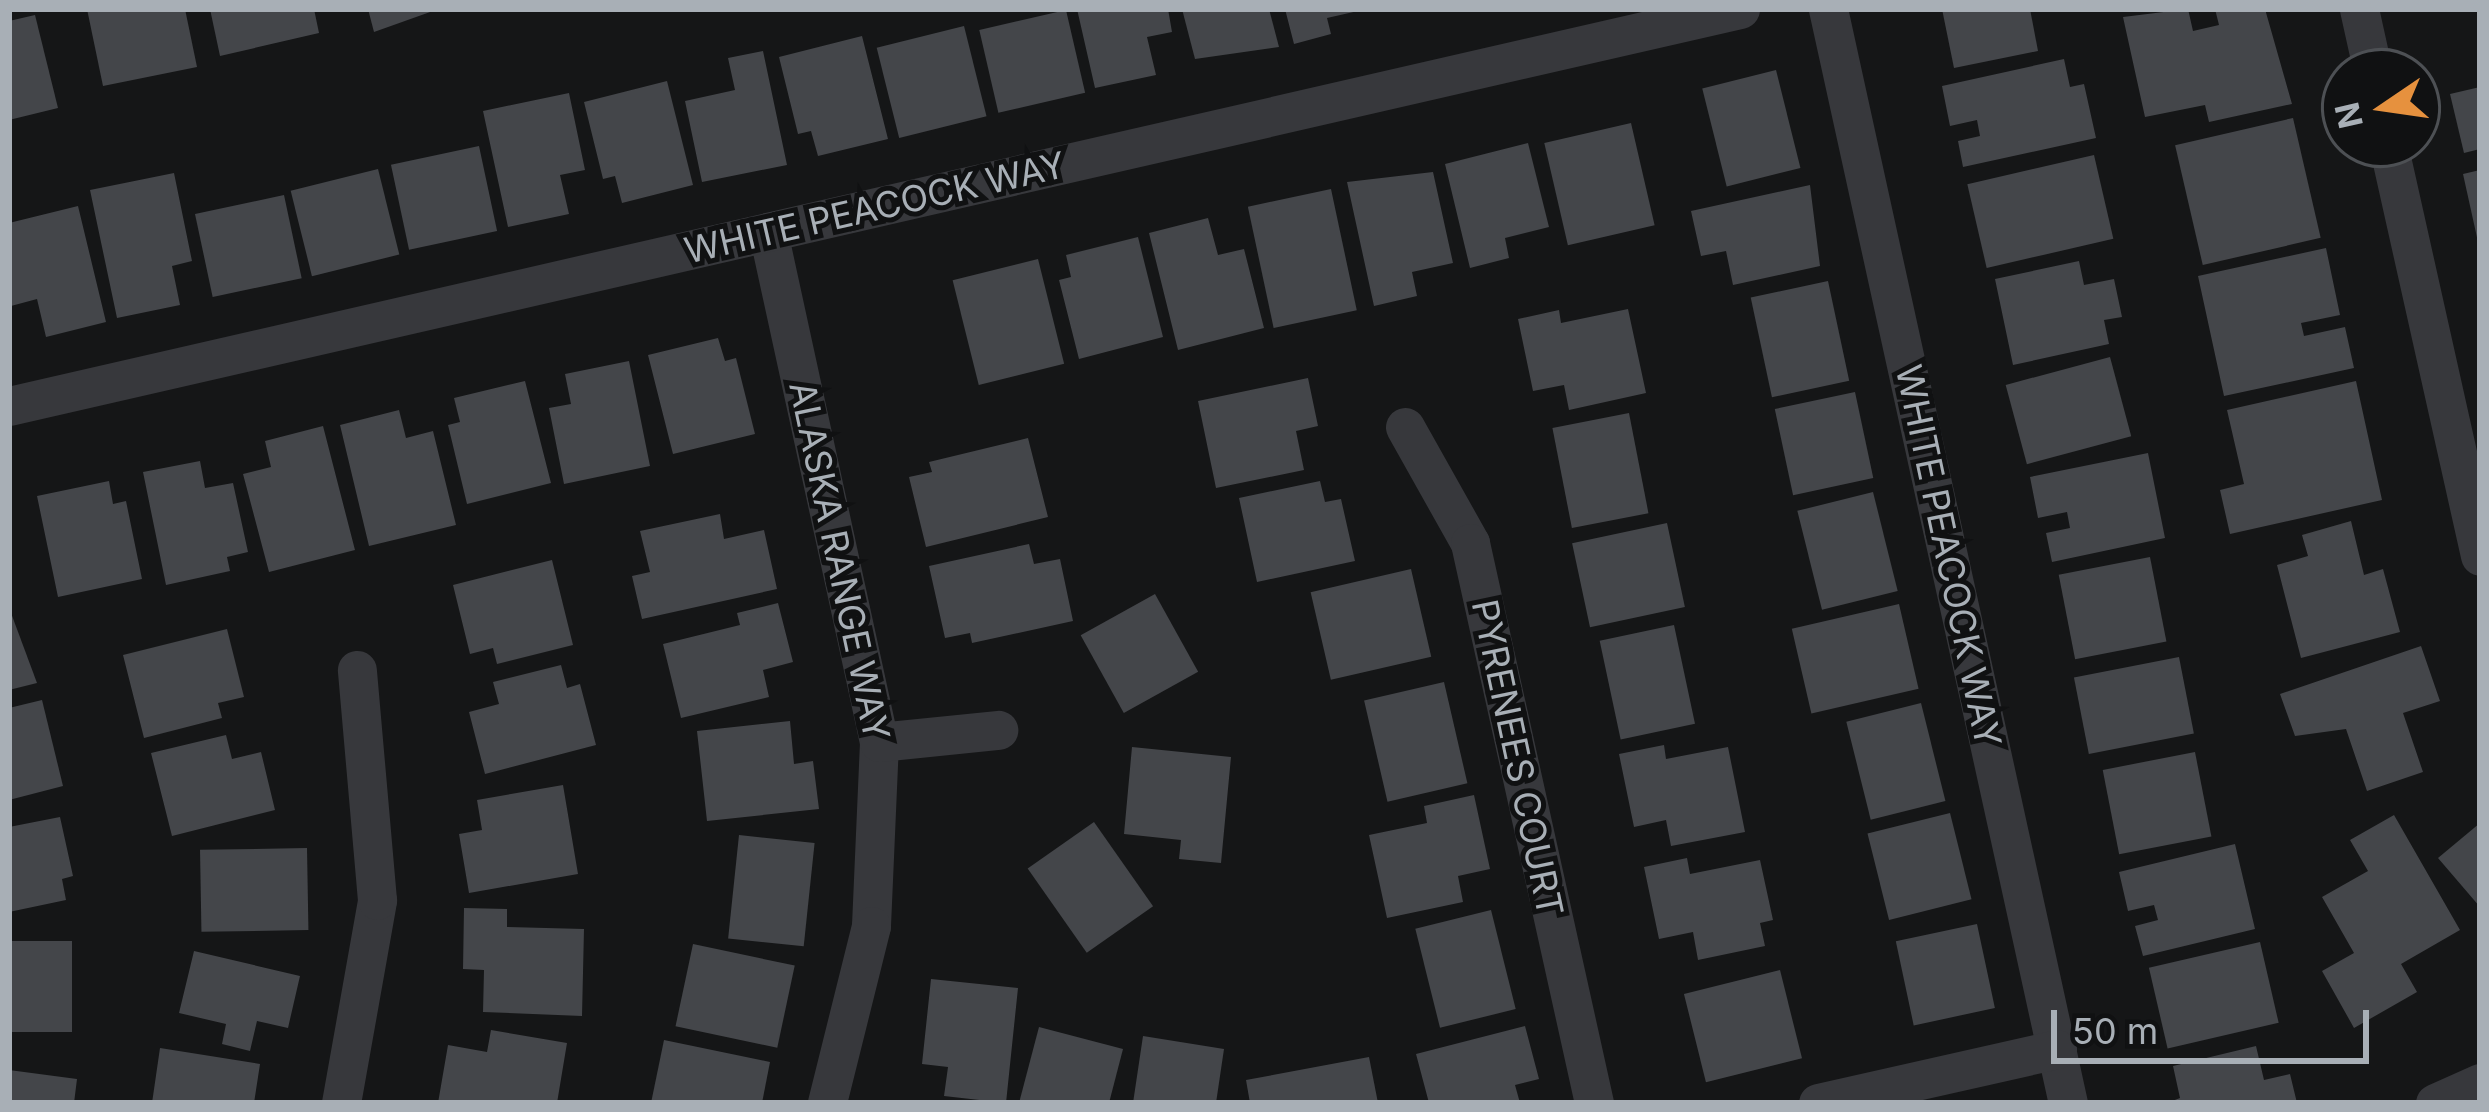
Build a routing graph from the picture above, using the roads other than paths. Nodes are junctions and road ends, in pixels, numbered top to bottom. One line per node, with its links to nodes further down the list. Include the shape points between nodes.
1 (1741, 9): 6 (street, WHITE PEACOCK WAY)
2 (1828, 9): 13 (street, WHITE PEACOCK WAY)
3 (2359, 9): 4 (street)
4 (2368, 48)
5 (2394, 168): 9 (street)
6 (768, 232): 7 (street, WHITE PEACOCK WAY); 12 (street, ALASKA RANGE WAY)
7 (9, 406)
8 (1405, 427): 17 (street, PYRENEES COURT, via 1450,493 1470,543)
9 (2480, 556)
10 (356, 670): 15 (street, via 377,900)
11 (998, 730): 12 (street)
12 (879, 742): 16 (street, ALASKA RANGE WAY, via 871,926)
13 (2057, 1049): 18 (street); 19 (street, WHITE PEACOCK WAY)
14 (2480, 1083): 20 (street)
15 (341, 1103)
16 (827, 1103)
17 (1594, 1103)
18 (1817, 1103)
19 (2068, 1103)
20 (2435, 1103)

